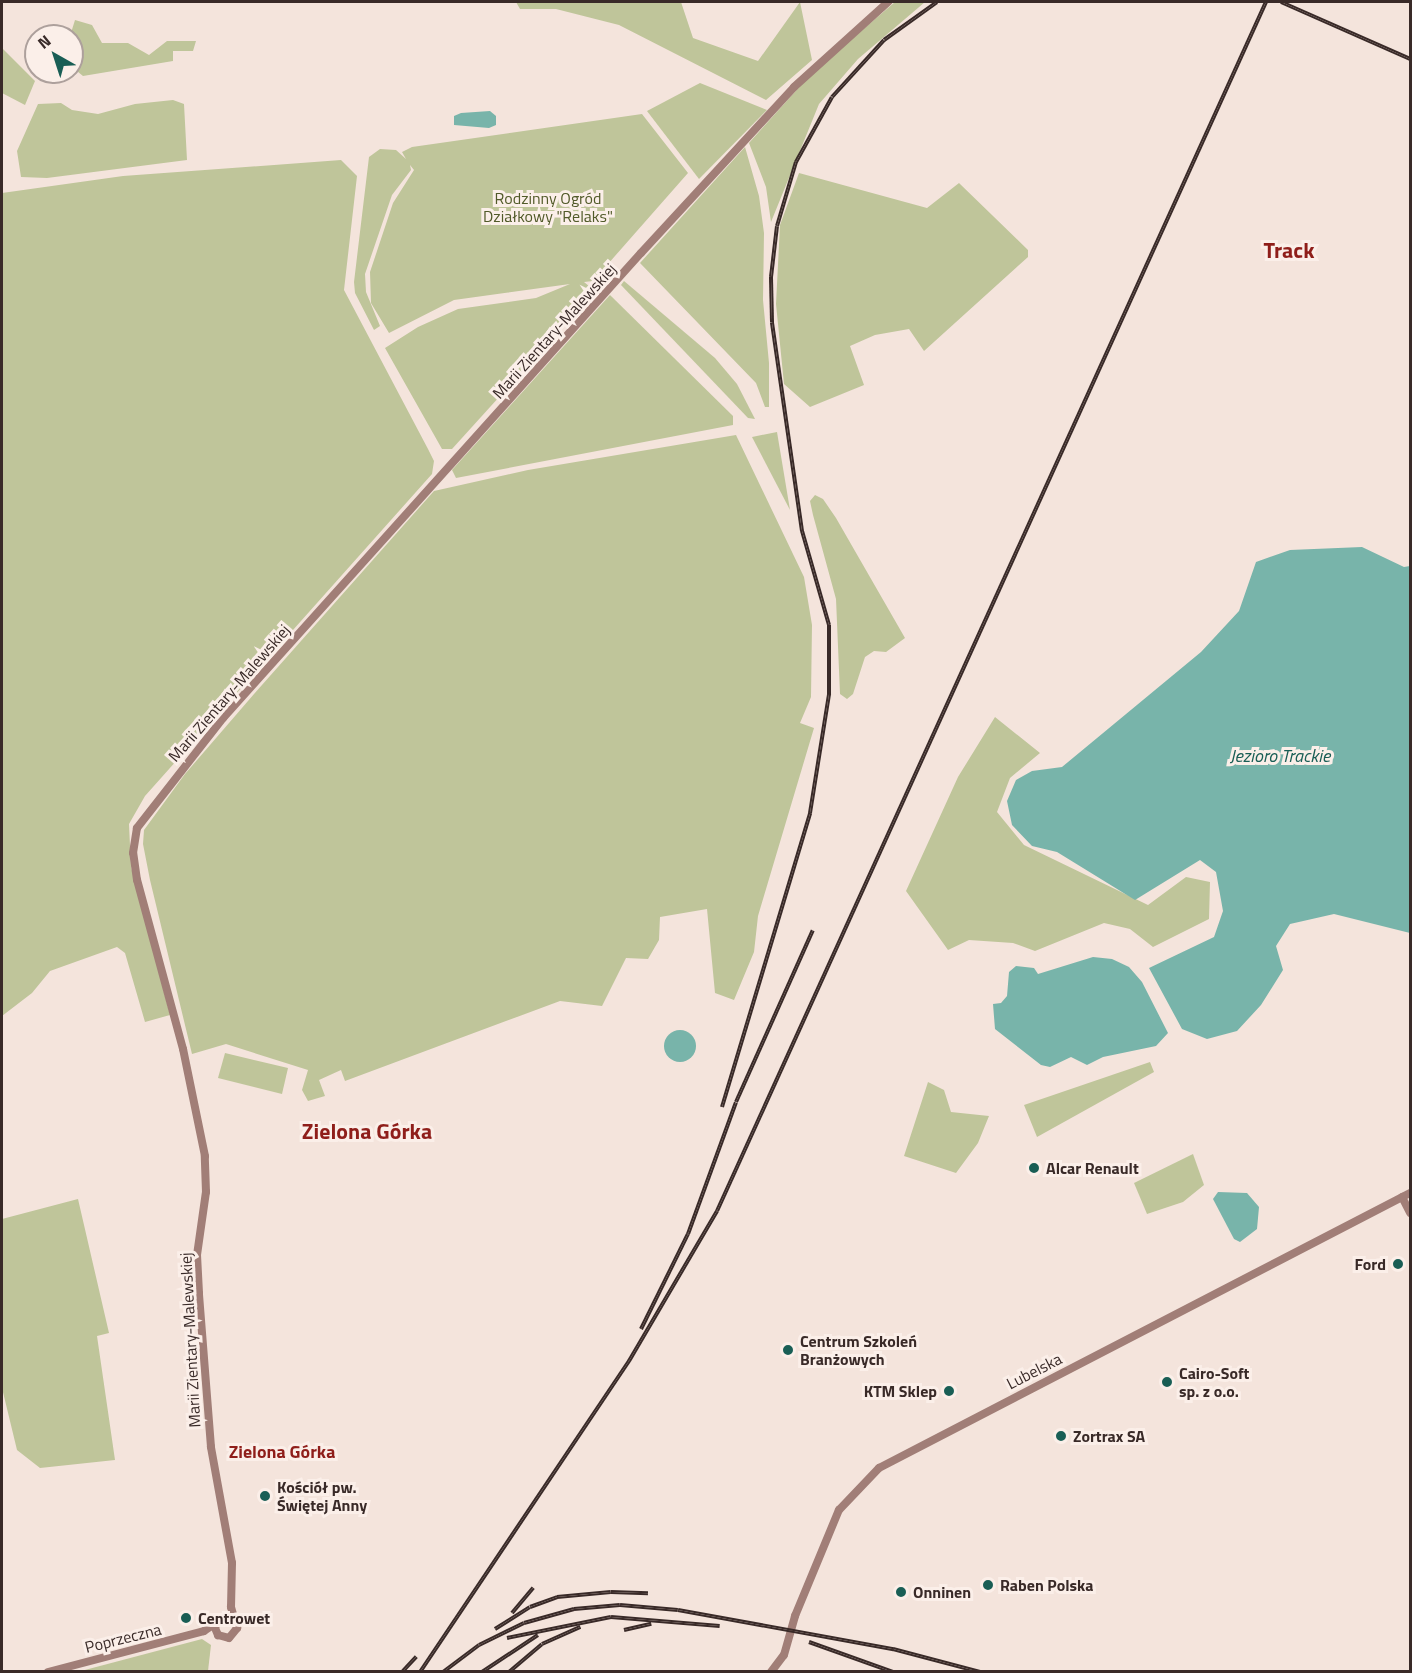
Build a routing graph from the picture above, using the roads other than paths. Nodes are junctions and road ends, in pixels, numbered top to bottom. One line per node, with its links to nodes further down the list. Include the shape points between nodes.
1 (888, 2): 5 (street, Marii Zientary-Malewskiej, via 794,87 665,227 223,718 137,828 133,853 137,880 183,1049 205,1156 207,1183 197,1245 198,1275 211,1447 232,1563)
2 (1410, 1193): 3 (street, Lubelska)
3 (1402, 1197): 4 (street); 12 (street, Lubelska, via 879,1468 839,1510 802,1598 784,1655)
4 (1410, 1213)
5 (231, 1607): 6 (street); 7 (street, Marii Zientary-Malewskiej)
6 (222, 1617): 7 (street); 8 (street)
7 (233, 1619): 10 (street, via 235,1635 226,1639)
8 (216, 1623): 9 (street, Poprzeczna); 10 (street)
9 (204, 1631): 10 (street); 11 (street, Poprzeczna)
10 (218, 1635)
11 (48, 1671)
12 (771, 1671)

